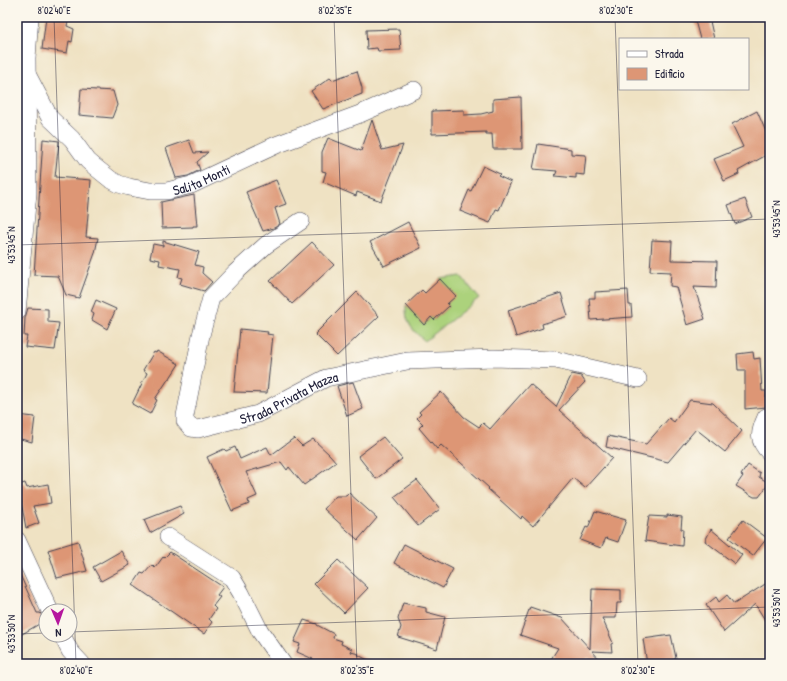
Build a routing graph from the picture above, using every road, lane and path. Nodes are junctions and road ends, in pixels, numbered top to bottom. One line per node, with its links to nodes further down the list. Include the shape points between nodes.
1 (30, 17): 2 (street)
2 (27, 74): 3 (street, Salita Monti, via 50,118 72,139 88,161 119,184 150,191 166,191 191,185 276,145 360,114); 5 (street, via 28,193)
3 (414, 90)
4 (301, 221): 6 (street, Strada Privata Mazza, via 266,246 211,298 185,416 185,421 191,428 198,429 258,414 326,378 407,361 494,358 556,360)
5 (17, 312)
6 (638, 379)
7 (770, 419): 8 (street, via 766,417 760,437)
8 (770, 453)
9 (168, 537): 14 (street, via 232,578 260,631)
10 (17, 540): 11 (street)
11 (46, 603)
12 (66, 643): 13 (street)
13 (82, 664)
14 (283, 664)

